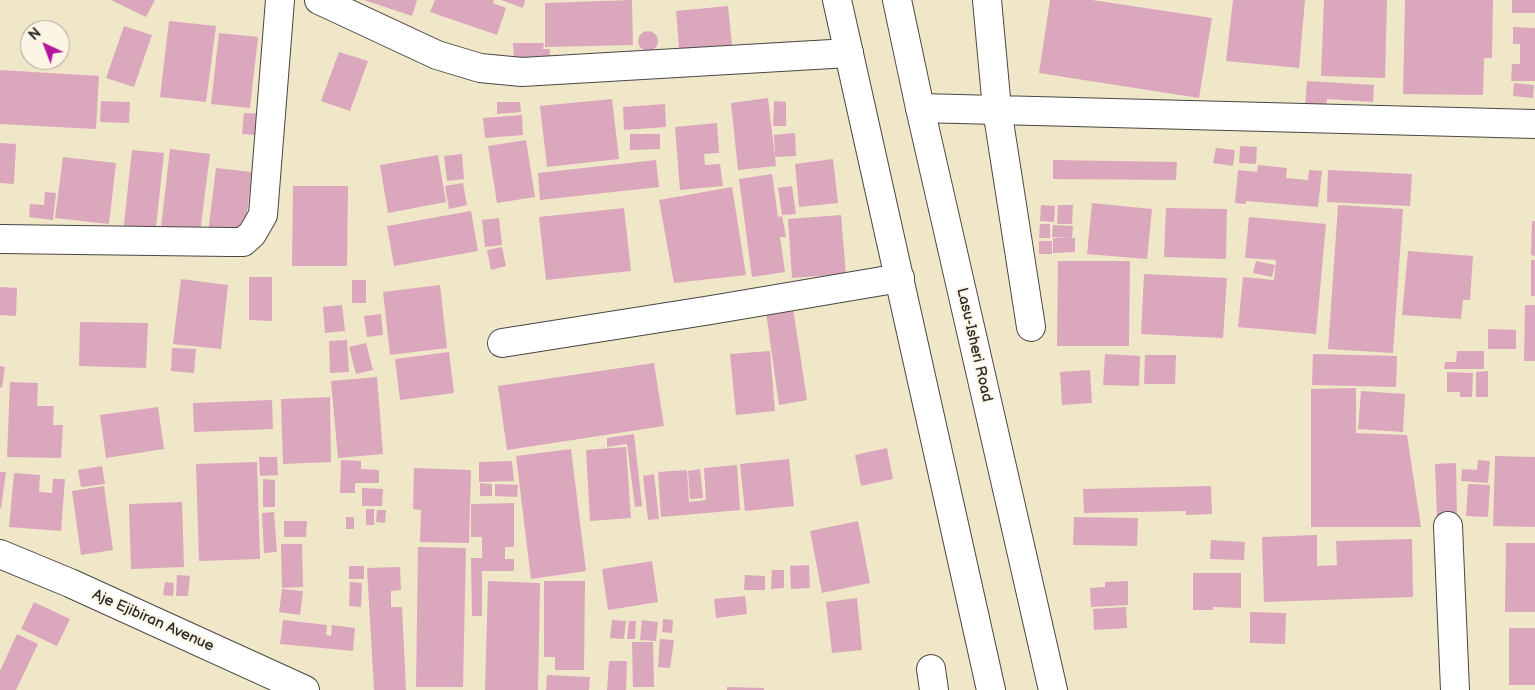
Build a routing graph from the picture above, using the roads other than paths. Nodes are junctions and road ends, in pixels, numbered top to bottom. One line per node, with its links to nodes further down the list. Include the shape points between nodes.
1 (280, 0): 10 (street, via 263,215 243,242)
2 (319, 0): 6 (street, via 437,55 480,68 522,72)
3 (837, 0): 6 (street)
4 (898, 0): 7 (street, Lasu-Isheri Road)
5 (987, 0): 8 (street)
6 (849, 53): 11 (street)
7 (920, 108): 8 (street); 18 (street, Lasu-Isheri Road)
8 (997, 110): 9 (street); 12 (street)
9 (1535, 124)
10 (0, 239)
11 (900, 278): 13 (street); 17 (street)
12 (1031, 327)
13 (502, 343)
14 (1448, 526): 19 (street)
15 (0, 554): 16 (street, Aje Ejibiran Avenue)
16 (305, 690)
17 (990, 690)
18 (1053, 690)
19 (1455, 690)

